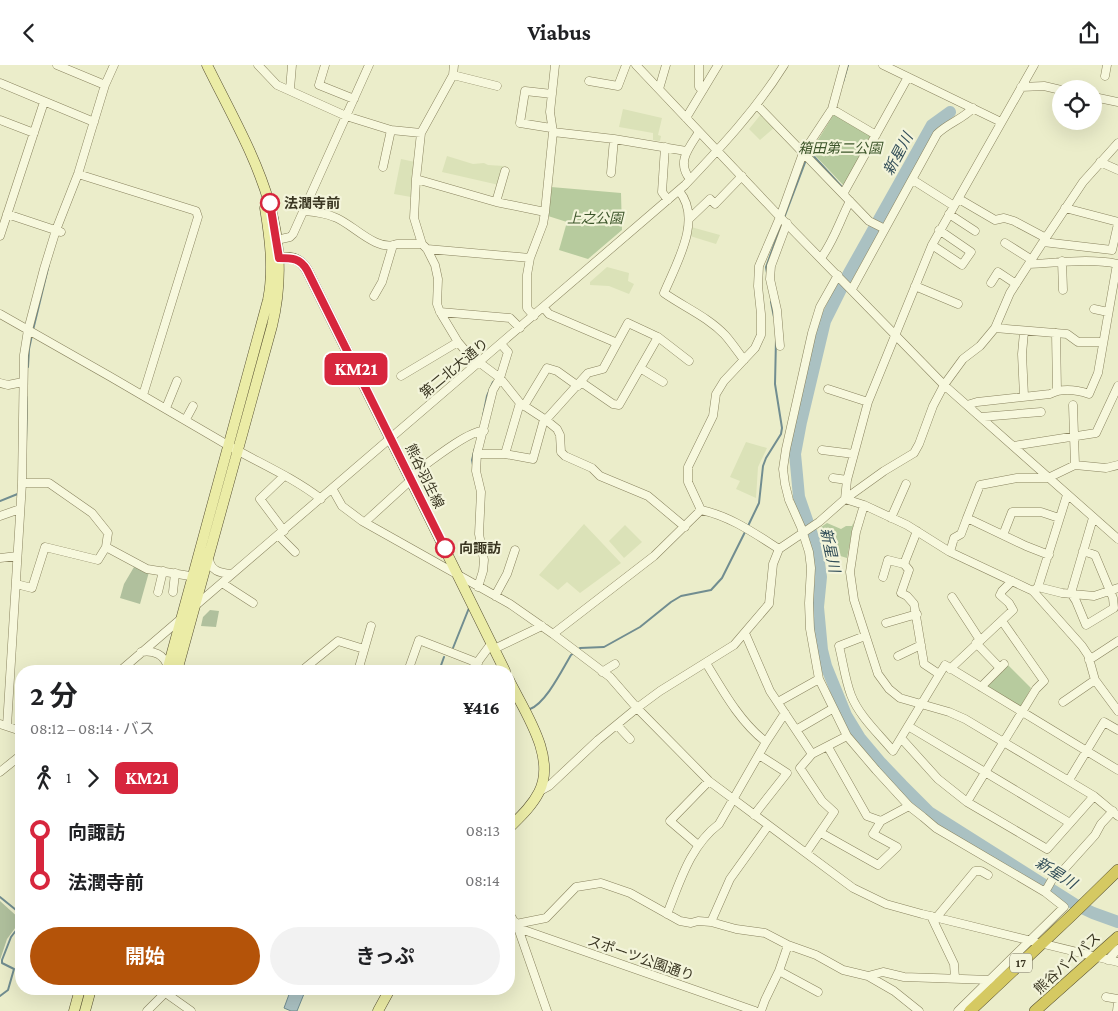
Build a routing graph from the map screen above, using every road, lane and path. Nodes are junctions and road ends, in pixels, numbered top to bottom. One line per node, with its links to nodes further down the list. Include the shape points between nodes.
1 (57, 65): 20 (street)
2 (114, 65): 26 (street)
3 (207, 65): 88 (main road, via 256,165 268,203)
4 (258, 65): 30 (street, via 277,85)
5 (292, 65): 30 (street)
6 (326, 65): 34 (street, via 319,85)
7 (369, 65): 34 (street)
8 (454, 65): 21 (street)
9 (555, 65): 33 (street)
10 (626, 65): 24 (street, via 618,86)
11 (636, 65): 31 (street)
12 (666, 65): 31 (street)
13 (699, 65): 32 (street, via 699,87)
14 (718, 65): 32 (street)
15 (784, 65): 38 (street, 第二北大通り)
16 (844, 65): 40 (street)
17 (883, 65): 23 (street)
18 (1034, 65): 28 (street)
19 (1106, 65): 22 (street)
20 (71, 68): 26 (street)
21 (453, 75): 27 (street); 50 (street)
22 (1105, 76)
23 (908, 77): 39 (street); 51 (street)
24 (589, 81)
25 (0, 83): 36 (street)
26 (105, 85): 44 (street)
27 (497, 86)
28 (1022, 87): 29 (street); 45 (street)
29 (1052, 88)
30 (290, 89): 41 (street)
31 (659, 89): 42 (street)
32 (703, 90): 42 (street)
33 (552, 94): 47 (street); 47 (street, via 525,91 520,123)
34 (354, 99): 41 (street)
35 (1102, 99): 37 (street)
36 (44, 102): 44 (street); 49 (street)
37 (1118, 102)
38 (757, 105): 56 (street, 第二北大通り); 57 (street)
39 (973, 108): 45 (street); 67 (street, via 937,134)
40 (832, 109): 51 (street); 57 (street)
41 (346, 116): 46 (street); 76 (street)
42 (686, 118): 48 (street)
43 (0, 120): 49 (street)
44 (94, 122): 63 (street)
45 (1001, 123): 71 (street)
46 (391, 130): 50 (street); 59 (street)
47 (552, 130): 52 (street); 77 (street)
48 (699, 132): 55 (street); 56 (street)
49 (34, 133): 78 (street)
50 (421, 133): 65 (street)
51 (876, 135): 69 (street)
52 (614, 139): 54 (street); 62 (street)
53 (1118, 143): 58 (street)
54 (666, 147): 55 (street); 70 (street, via 662,192)
55 (686, 151): 66 (street, via 683,166)
56 (718, 151): 64 (street); 66 (street, 第二北大通り)
57 (804, 154): 69 (street); 81 (street)
58 (1100, 162): 60 (street); 75 (street)
59 (383, 167)
60 (1118, 170)
61 (505, 171): 73 (street)
62 (612, 173)
63 (81, 175): 85 (street); 141 (street, via 196,211 198,217)
64 (742, 176): 80 (street, via 715,204 710,199); 81 (street)
65 (416, 179): 73 (street); 93 (street, via 414,217)
66 (690, 179): 68 (street, 第二北大通り)
67 (913, 180): 74 (street); 83 (street)
68 (679, 191): 70 (street, 第二北大通り); 80 (street, via 688,207)
69 (843, 194): 72 (street)
70 (668, 199): 108 (street, 第二北大通り)
71 (959, 199): 74 (street); 89 (street, via 995,220 1014,221)
72 (850, 201): 83 (street, via 869,221); 95 (street, via 834,232 832,244)
73 (496, 202): 77 (street)
74 (954, 206): 79 (street)
75 (1066, 208): 82 (street); 89 (street)
76 (304, 211): 88 (street, via 290,237); 91 (street, via 336,217 367,237)
77 (545, 212): 96 (street)
78 (7, 214): 85 (street); 87 (street)
79 (949, 214): 84 (street); 86 (street)
80 (689, 219): 126 (street, via 685,243 664,293 725,335)
81 (784, 220): 95 (street); 125 (street, via 770,279); 126 (street, via 759,266 761,335)
82 (1118, 223): 89 (street, via 1112,251)
83 (885, 229): 104 (street)
84 (939, 230): 92 (street); 92 (street, via 971,252 962,265)
85 (58, 231): 116 (street)
86 (975, 231)
87 (0, 236)
88 (273, 240): 94 (main road)
89 (1044, 240): 98 (street)
90 (1005, 243): 98 (street)
91 (393, 245): 93 (street); 106 (street, via 382,282)
92 (932, 245): 103 (street)
93 (424, 246): 96 (street); 110 (street, via 435,265 438,279 436,304)
94 (275, 258): 155 (main road, 熊谷羽生線, via 291,257 303,263); 156 (main road, via 268,300); 159 (main road, via 279,288 274,318)
95 (822, 258): 100 (street)
96 (530, 259): 113 (street, via 527,307)
97 (1062, 261): 98 (street); 99 (street); 105 (street)
98 (1030, 262): 102 (street)
99 (1117, 264): 111 (street)
100 (838, 276): 104 (street); 188 (street, via 820,307 812,333 786,449 785,484)
101 (991, 283): 102 (street, via 998,273)
102 (1016, 284): 115 (street)
103 (915, 286): 107 (street); 119 (street)
104 (851, 289): 119 (street)
105 (1062, 290)
106 (374, 296)
107 (958, 304)
108 (544, 308): 113 (street, 第二北大通り); 123 (street, via 549,315)
109 (1094, 309): 111 (street)
110 (440, 312): 114 (street, via 510,318); 122 (street)
111 (1108, 312): 121 (street)
112 (0, 314): 116 (street)
113 (534, 316): 114 (street, 第二北大通り)
114 (520, 328): 124 (street, 第二北大通り)
115 (995, 328): 117 (street); 137 (street, via 963,359)
116 (31, 332): 133 (street, via 24,355); 141 (street)
117 (1024, 332): 118 (street); 142 (street)
118 (1056, 333): 121 (street, via 1067,334 1078,342); 140 (street)
119 (895, 335): 137 (street); 143 (street)
120 (658, 337): 123 (street, via 628,323); 127 (street); 129 (street)
121 (1102, 342): 140 (street, via 1098,373 1089,394)
122 (458, 343): 128 (street, via 474,361); 130 (street)
123 (616, 343): 136 (street, via 603,369 588,373)
124 (501, 344): 128 (street, 第二北大通り); 131 (street, via 508,353)
125 (780, 346)
126 (744, 360): 178 (street, via 716,394 713,416 688,467 688,482)
127 (689, 361)
128 (480, 363): 131 (street); 155 (street, 第二北大通り)
129 (640, 369): 134 (street); 136 (street, via 619,405)
130 (401, 376)
131 (500, 378): 144 (street); 153 (street, via 493,390)
132 (177, 381): 148 (street)
133 (23, 382): 135 (street); 170 (street, via 26,407)
134 (663, 382)
135 (0, 383)
136 (579, 384): 144 (street, via 547,368); 152 (street)
137 (944, 385): 145 (street); 175 (street, via 914,453)
138 (1118, 386): 154 (street, via 1096,433)
139 (828, 389): 143 (street)
140 (1057, 391): 142 (street)
141 (143, 395): 148 (street)
142 (1024, 396): 145 (street)
143 (868, 402): 162 (street)
144 (522, 405): 152 (street); 161 (street)
145 (967, 405): 150 (street)
146 (1072, 405): 154 (street)
147 (193, 406): 151 (street)
148 (166, 408): 151 (street)
149 (1041, 412): 150 (street)
150 (981, 417): 157 (street)
151 (186, 419): 156 (street)
152 (546, 420): 161 (street, via 533,459); 185 (street, via 557,429 565,456 648,497)
153 (484, 431): 160 (street); 166 (street, via 478,430 467,436)
154 (1073, 437): 157 (street); 163 (street)
155 (391, 438): 166 (main road, 熊谷羽生線); 172 (street, 第二北大通り)
156 (229, 445): 159 (street); 206 (main road)
157 (1013, 446): 168 (street)
158 (822, 450): 162 (street)
159 (238, 451): 165 (street); 197 (main road)
160 (477, 454): 161 (street); 211 (street, via 476,471 481,492 479,534 484,560)
161 (505, 454)
162 (854, 454): 169 (street)
163 (1075, 465): 164 (street); 168 (street)
164 (1118, 465)
165 (284, 476): 174 (street); 187 (street, via 260,499)
166 (410, 478): 184 (street); 205 (main road, 熊谷羽生線)
167 (833, 478): 169 (street)
168 (1048, 478): 173 (street); 181 (street, via 1017,478 980,485)
169 (847, 480): 175 (street)
170 (24, 484): 177 (street); 191 (street, via 49,483 92,513 108,533)
171 (906, 484): 180 (street)
172 (333, 490): 174 (street, 第二北大通り); 184 (street, via 342,506)
173 (1067, 495): 182 (street); 183 (street)
174 (321, 499): 187 (street, 第二北大通り)
175 (845, 499): 176 (street); 188 (street)
176 (864, 505): 180 (street); 230 (street, via 850,572)
177 (20, 509): 179 (street); 199 (street)
178 (701, 510): 185 (street); 192 (street, via 741,525)
179 (0, 516)
180 (891, 518): 186 (street)
181 (967, 518): 189 (street); 196 (street, via 961,534 954,538)
182 (1059, 518): 189 (street, via 1041,512 1012,511); 198 (street)
183 (1093, 518): 190 (street); 194 (street)
184 (365, 522): 205 (street)
185 (685, 527): 229 (street, via 654,556)
186 (917, 531): 196 (street); 201 (street)
187 (281, 533): 195 (street); 204 (street, 第二北大通り)
188 (803, 533): 192 (street); 255 (street, via 812,568 810,629)
189 (1003, 535): 198 (street)
190 (1118, 539)
191 (106, 547): 202 (street, via 147,569); 210 (street, via 98,560 45,547 32,588)
192 (779, 549): 228 (street, via 773,564 769,603)
193 (515, 550): 218 (street)
194 (1082, 551): 214 (street, via 1095,555); 217 (street)
195 (294, 552)
196 (950, 552): 208 (street)
197 (209, 553): 204 (street, via 213,569); 206 (main road)
198 (1049, 555): 213 (street)
199 (18, 556): 200 (street); 210 (street)
200 (0, 558)
201 (904, 564): 207 (street, via 888,560); 222 (street, via 909,570 901,593 908,596)
202 (164, 571): 203 (street); 215 (street)
203 (175, 573): 206 (street); 216 (street)
204 (231, 574): 209 (street, 第二北大通り)
205 (458, 576): 211 (street); 234 (main road, 熊谷羽生線)
206 (197, 577): 221 (main road); 223 (main road)
207 (883, 577)
208 (1012, 581): 213 (street); 224 (street, via 1000,595 1013,610)
209 (222, 583): 220 (street); 221 (street, 第二北大通り)
210 (16, 584): 253 (street)
211 (478, 587): 218 (street)
212 (1118, 588): 214 (street)
213 (1035, 589): 217 (street); 238 (street, via 1082,646)
214 (1109, 591): 217 (street, via 1094,596); 217 (street, via 1114,608 1086,625)
215 (158, 592)
216 (173, 592)
217 (1071, 593)
218 (495, 596): 226 (street)
219 (952, 597): 231 (street)
220 (253, 603)
221 (195, 607): 223 (street, 第二北大通り); 245 (main road)
222 (917, 614): 225 (street); 232 (street)
223 (182, 618): 236 (street, 第二北大通り); 244 (main road)
224 (1002, 621): 231 (street); 265 (street, via 1044,681)
225 (886, 623)
226 (542, 626): 229 (street); 234 (street)
227 (371, 627): 235 (street)
228 (745, 633): 241 (street, via 734,645); 260 (street)
229 (553, 634): 251 (street)
230 (865, 636): 261 (street, via 884,683 900,698); 273 (street, via 839,646 852,697 893,751)
231 (978, 641): 250 (street); 257 (street, via 1002,666)
232 (921, 645): 237 (street); 254 (street, via 924,664)
233 (1117, 645): 238 (street)
234 (492, 647): 239 (street); 249 (main road, 熊谷羽生線)
235 (364, 649): 246 (street, via 338,641); 247 (street)
236 (141, 652): 242 (street, 第二北大通り); 243 (street, via 152,651)
237 (898, 656)
238 (1089, 660): 256 (street)
239 (478, 663): 248 (street, via 419,640)
240 (615, 663): 251 (street)
241 (706, 663): 262 (street); 275 (street, via 729,700)
242 (127, 665)
243 (168, 665)
244 (172, 665)
245 (173, 665)
246 (309, 665)
247 (360, 665)
248 (410, 665)
249 (501, 665)
250 (950, 669): 254 (street, via 945,665); 257 (street)
251 (602, 672): 262 (street)
252 (0, 673): 253 (street)
253 (10, 673): 267 (street)
254 (940, 674): 261 (street)
255 (819, 679): 260 (street); 263 (street)
256 (1095, 680): 259 (street); 264 (street)
257 (981, 687): 265 (street)
258 (515, 692): 287 (main road, via 543,750 545,765)
259 (1062, 702)
260 (778, 703): 266 (street)
261 (921, 704): 269 (street); 276 (street, via 950,712)
262 (637, 708): 268 (street); 286 (street)
263 (832, 709): 270 (street); 272 (street)
264 (1117, 709)
265 (1022, 712): 276 (street); 278 (street)
266 (785, 713): 270 (street); 275 (street)
267 (4, 725)
268 (617, 725): 274 (street); 287 (street)
269 (908, 726): 273 (street); 284 (street)
270 (796, 730): 279 (street)
271 (1118, 730): 278 (street, via 1104,722)
272 (847, 736): 277 (street); 291 (street)
273 (901, 738): 290 (street, via 938,779)
274 (630, 739)
275 (766, 742): 280 (street)
276 (1004, 742): 284 (street); 285 (street)
277 (828, 747): 279 (street); 294 (street, via 867,816)
278 (1087, 751): 282 (street); 285 (street)
279 (812, 754): 298 (street, via 800,768 822,801 834,812)
280 (759, 755): 289 (street); 293 (street, via 786,773)
281 (15, 760): 283 (street)
282 (1118, 770)
283 (0, 772)
284 (985, 772): 290 (street); 296 (street)
285 (1069, 780): 288 (street)
286 (709, 781): 289 (street); 299 (street, via 670,821)
287 (540, 791): 295 (main road)
288 (1094, 796): 292 (street); 296 (street)
289 (734, 799): 293 (street); 299 (street, via 719,824)
290 (967, 802): 296 (street, via 1047,849)
291 (909, 806): 294 (street); 303 (street, via 936,828)
292 (1115, 814): 303 (street, via 1101,824 1095,835 1053,878)
293 (754, 815): 297 (street)
294 (881, 821): 298 (street, via 873,834 897,847 878,865)
295 (515, 822)
296 (1070, 823)
297 (768, 826): 300 (street); 306 (street, via 730,879)
298 (821, 833): 300 (street)
299 (698, 845): 304 (street)
300 (806, 853): 305 (street, via 853,888 886,904)
301 (1118, 870): 311 (highway, 17)
302 (988, 875): 305 (street, via 975,871)
303 (1045, 892): 310 (street, via 1064,907)
304 (666, 914): 306 (street, via 685,922); 308 (street, via 630,893 601,883 576,887 546,918)
305 (933, 917): 310 (street); 319 (street, via 954,964)
306 (711, 922): 312 (street, via 765,933)
307 (515, 923): 308 (street)
308 (517, 926): 335 (street); 336 (street, スポーツ公園通り)
309 (1118, 937): 314 (highway, 熊谷バイパス)
310 (1030, 940): 311 (street); 320 (street)
311 (1042, 943): 314 (street); 340 (highway, 17)
312 (788, 945): 317 (street); 318 (street, via 843,970)
313 (1118, 949): 315 (street)
314 (1095, 957): 315 (street); 327 (highway, 熊谷バイパス)
315 (1108, 960): 316 (street)
316 (1118, 962)
317 (779, 971): 321 (street); 337 (street)
318 (868, 976): 319 (street, via 883,972 904,977); 338 (street)
319 (954, 978): 320 (street)
320 (991, 979): 339 (street)
321 (818, 992)
322 (78, 995): 330 (main road)
323 (89, 995): 331 (main road)
324 (160, 995): 332 (street)
325 (169, 995): 333 (street)
326 (387, 995): 334 (main road)
327 (1051, 997): 341 (highway, via 1042,998); 342 (highway, 熊谷バイパス)
328 (1106, 997): 329 (street)
329 (1118, 1001): 343 (street)
330 (74, 1011)
331 (85, 1011)
332 (147, 1011)
333 (191, 1011)
334 (378, 1011)
335 (547, 1011)
336 (755, 1011)
337 (761, 1011)
338 (919, 1011)
339 (958, 1011)
340 (970, 1011)
341 (1026, 1011)
342 (1035, 1011)
343 (1117, 1011)

